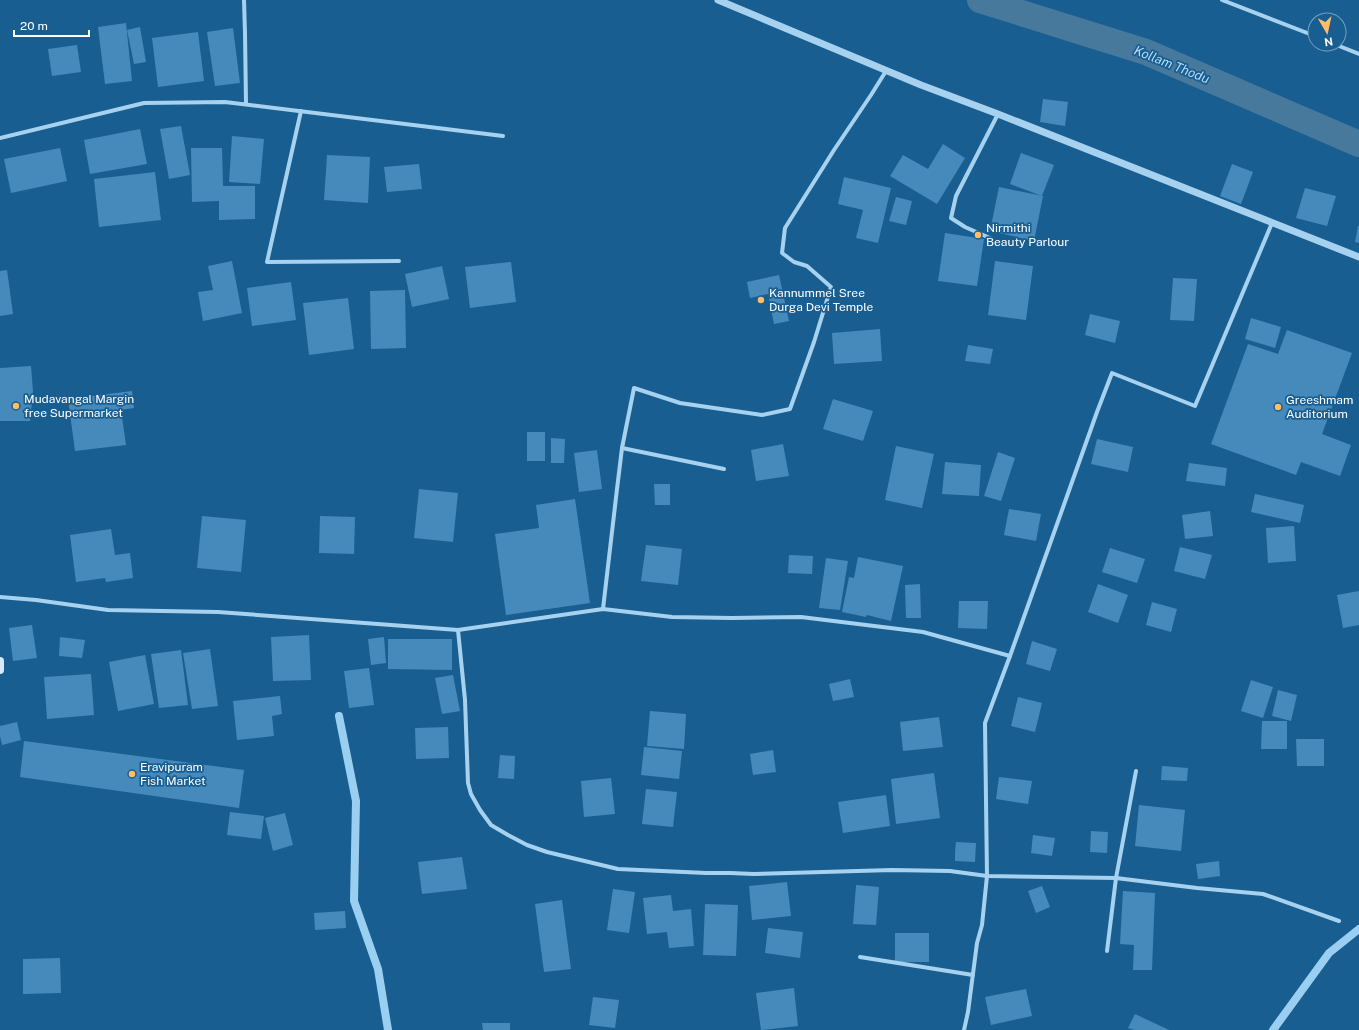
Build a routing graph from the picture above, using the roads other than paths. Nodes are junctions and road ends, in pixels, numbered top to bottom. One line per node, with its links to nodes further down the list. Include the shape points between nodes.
1 (244, 0): 8 (street)
2 (718, 0): 7 (street)
3 (1224, 0): 4 (street)
4 (1307, 33)
5 (1347, 49): 6 (street)
6 (1359, 54)
7 (886, 71): 10 (street); 17 (street, via 785,228 782,253 794,262 807,266 831,287 790,409 762,414 680,403 634,388)
8 (246, 104): 9 (street); 12 (street, via 144,103)
9 (301, 111): 11 (street); 16 (street, via 267,262)
10 (998, 114): 13 (street); 14 (street, via 956,196 951,218)
11 (503, 136)
12 (0, 138)
13 (1272, 222): 15 (street); 22 (street, via 1195,406 1112,374)
14 (992, 239)
15 (1359, 256)
16 (399, 261)
17 (622, 448): 18 (street); 20 (street)
18 (724, 469)
19 (0, 598): 21 (street, via 108,610 218,612)
20 (603, 608): 21 (street); 22 (street, via 672,617 800,617 923,632)
21 (458, 630): 26 (street, via 465,700 468,783 471,794 491,825 527,845 618,869 754,874 877,870 943,871)
22 (1010, 656): 26 (street, via 985,723)
23 (0, 661): 24 (main road)
24 (0, 670)
25 (1136, 771): 27 (street)
26 (987, 876): 27 (street); 31 (street)
27 (1116, 878): 28 (street, via 1263,894); 29 (street)
28 (1339, 921)
29 (1107, 951)
30 (860, 957): 31 (street)
31 (973, 975): 32 (street)
32 (964, 1030)

